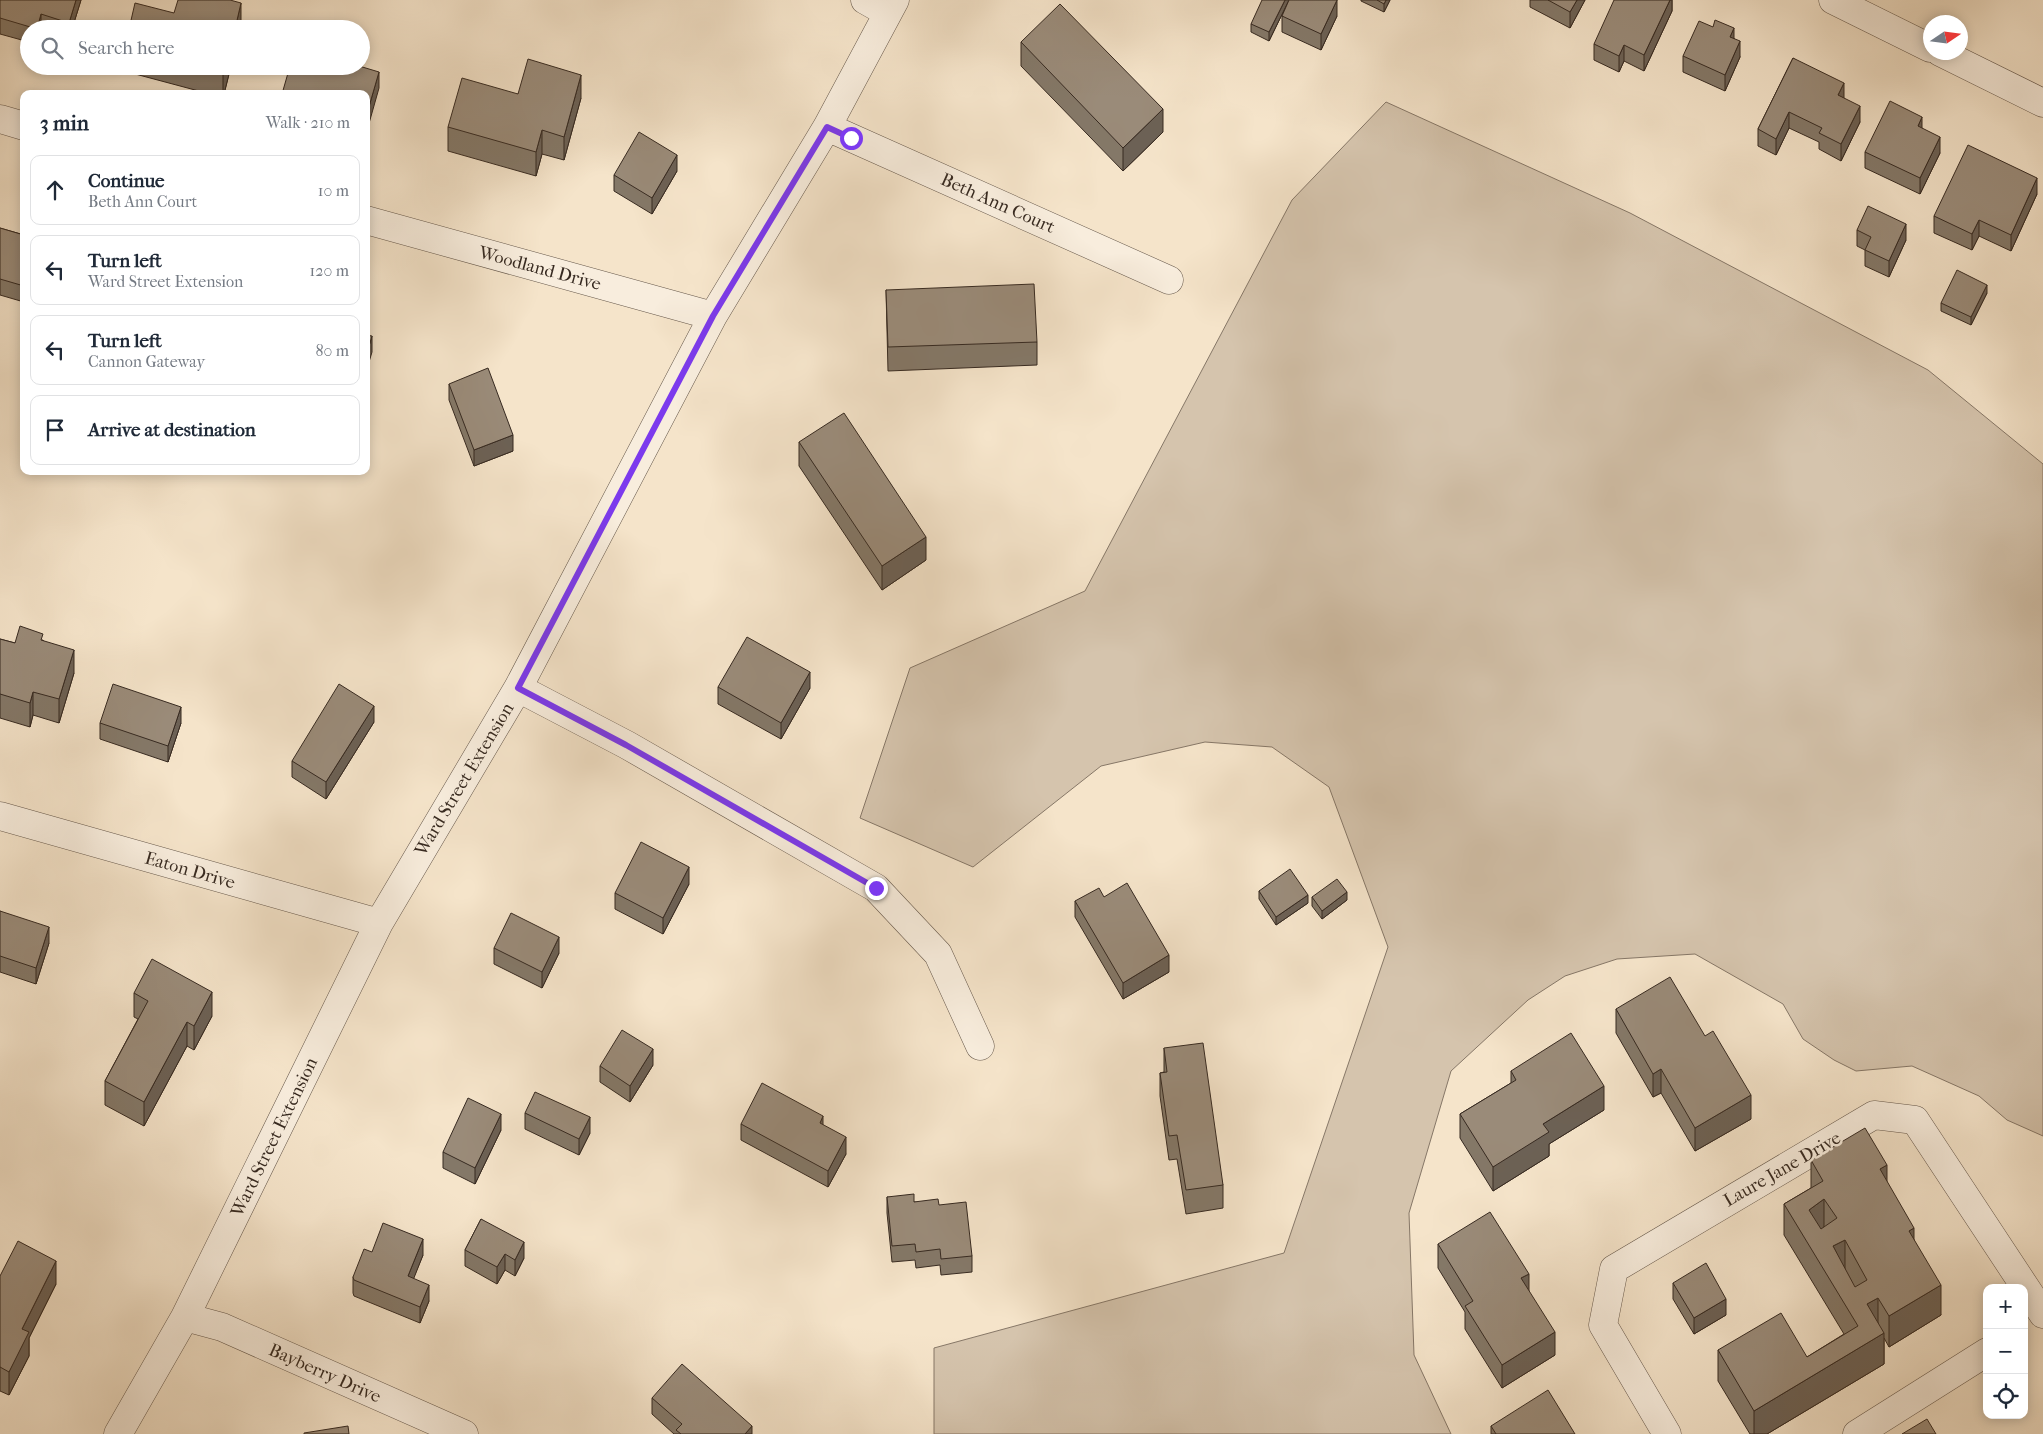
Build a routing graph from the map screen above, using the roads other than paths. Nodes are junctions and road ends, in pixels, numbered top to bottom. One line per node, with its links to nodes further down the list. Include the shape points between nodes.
1 (1833, 0): 3 (street)
2 (883, 4): 8 (street, Ward Street Extension)
3 (1923, 45)
4 (1956, 60): 5 (street)
5 (2043, 103)
6 (0, 120): 7 (street)
7 (20, 125)
8 (827, 127): 10 (street, Beth Ann Court); 11 (street, Ward Street Extension)
9 (370, 221): 11 (street, Woodland Drive)
10 (1169, 280)
11 (713, 316): 12 (street, Ward Street Extension)
12 (518, 688): 14 (street, Ward Street Extension); 15 (street, via 626,745 876,888 938,954)
13 (0, 816): 14 (street, Eaton Drive)
14 (379, 923): 17 (street, Ward Street Extension)
15 (980, 1046)
16 (2043, 1315): 18 (street, Laure Jane Drive); 22 (street, Laure Jane Drive, via 1914,1120 1874,1115 1614,1268 1603,1325)
17 (184, 1318): 20 (street, Ward Street Extension); 21 (street, Bayberry Drive, via 222,1327)
18 (2028, 1325)
19 (1983, 1355): 23 (street)
20 (118, 1434)
21 (464, 1434)
22 (1667, 1434)
23 (1857, 1434)

